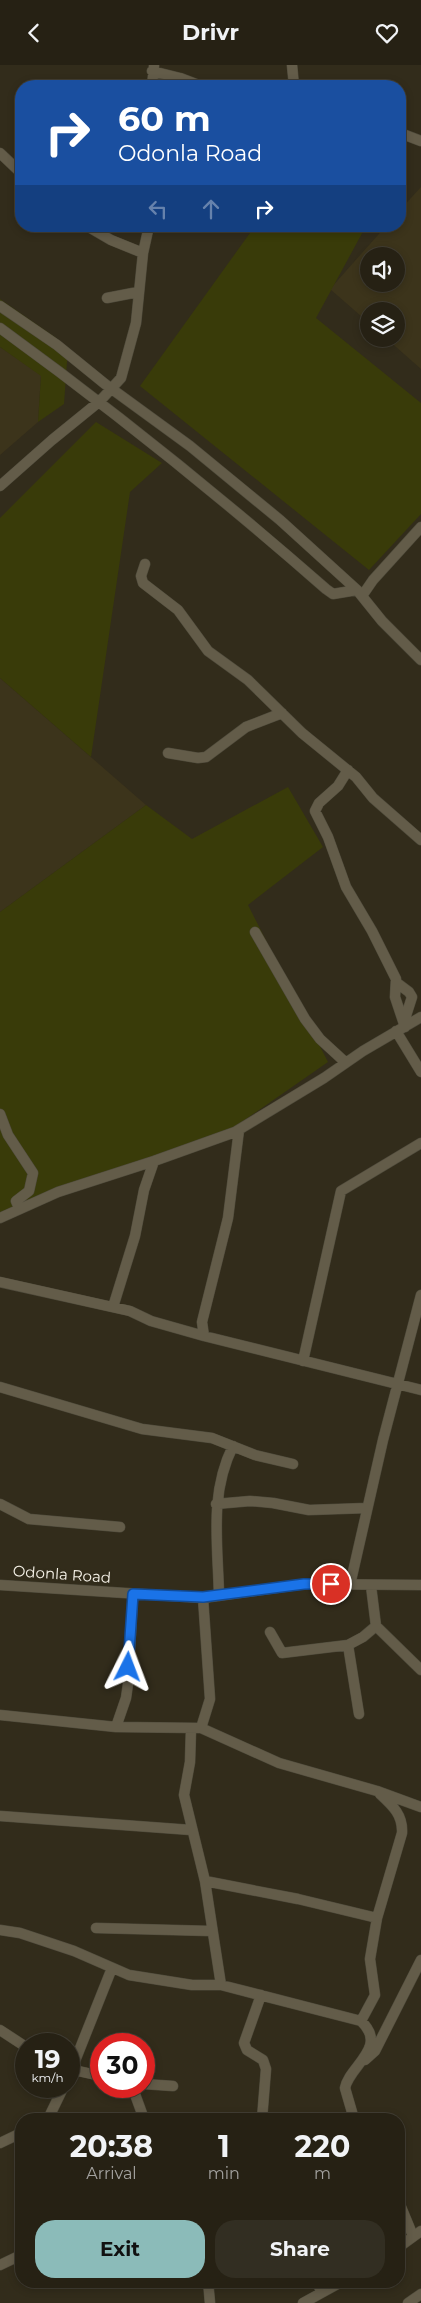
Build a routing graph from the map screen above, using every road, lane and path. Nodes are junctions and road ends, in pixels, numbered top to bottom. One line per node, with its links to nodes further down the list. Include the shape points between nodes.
1 (292, 65): 4 (street)
2 (153, 68): 3 (street)
3 (185, 80)
4 (293, 80)
5 (406, 135): 6 (street)
6 (421, 141)
7 (1, 156): 8 (street)
8 (15, 168)
9 (97, 232): 11 (street)
10 (148, 232): 11 (street)
11 (143, 253): 12 (street)
12 (138, 292): 13 (street); 16 (street, via 130,347 121,378)
13 (107, 298)
14 (0, 305): 16 (street)
15 (0, 328): 17 (street)
16 (112, 388): 17 (street); 21 (street, via 235,482 318,552)
17 (100, 401): 18 (street); 21 (street, via 326,589 333,594)
18 (0, 486)
19 (421, 527): 21 (street)
20 (145, 564): 23 (street, via 141,576 143,583 178,610 208,651 248,680)
21 (359, 593): 22 (street)
22 (421, 660)
23 (282, 713): 24 (street, via 246,727 206,757); 25 (street)
24 (168, 753)
25 (348, 770): 26 (street, via 373,798); 28 (street, via 338,786 318,803 315,811 346,887)
26 (421, 840)
27 (255, 933): 31 (street, via 306,1019 320,1039)
28 (397, 983): 30 (street, via 395,997); 30 (street, via 412,997)
29 (421, 1017): 30 (street)
30 (402, 1027): 31 (street); 32 (street)
31 (345, 1062): 34 (street)
32 (421, 1072)
33 (0, 1114): 37 (street, via 8,1135 33,1173 29,1191 16,1201)
34 (238, 1130): 36 (street); 42 (street, via 228,1218 202,1322)
35 (421, 1143): 43 (street, via 341,1191)
36 (154, 1161): 37 (street, via 58,1192); 41 (street)
37 (20, 1208): 38 (street)
38 (0, 1218)
39 (0, 1282): 41 (street)
40 (421, 1295): 44 (street)
41 (113, 1307): 42 (street)
42 (204, 1336): 43 (street)
43 (303, 1361): 44 (street)
44 (398, 1385): 46 (street); 51 (street)
45 (0, 1387): 47 (street, via 142,1429 212,1438)
46 (421, 1390)
47 (233, 1445): 48 (street, via 255,1455); 50 (street)
48 (293, 1463)
49 (0, 1504): 52 (street, via 29,1519)
50 (216, 1504): 51 (street, via 250,1501 309,1510); 58 (street)
51 (367, 1508): 54 (street)
52 (120, 1527)
53 (0, 1585): 57 (street, Odonla Road)
54 (350, 1585): 56 (street, Odonla Road); 58 (street, Odonla Road, via 304,1584)
55 (421, 1585): 56 (street, Odonla Road)
56 (370, 1586): 60 (street)
57 (133, 1594): 59 (street, Odonla Road); 66 (street, via 128,1684)
58 (219, 1596): 59 (street, Odonla Road)
59 (203, 1597): 67 (street, via 210,1699)
60 (376, 1626): 62 (street); 63 (street)
61 (270, 1633): 62 (street, via 282,1653)
62 (348, 1645): 64 (street)
63 (421, 1670)
64 (359, 1714)
65 (0, 1715): 66 (street)
66 (116, 1727): 67 (street)
67 (196, 1728): 68 (street, via 279,1763); 71 (street, via 184,1792)
68 (377, 1791): 69 (street); 73 (street, via 399,1813 402,1823 402,1833)
69 (421, 1807)
70 (0, 1816): 71 (street)
71 (191, 1830): 72 (street)
72 (205, 1881): 73 (street); 76 (street)
73 (377, 1918): 81 (street, via 370,1959 375,1995)
74 (96, 1928): 76 (street)
75 (0, 1930): 78 (street, via 20,1933)
76 (211, 1931): 79 (street)
77 (421, 1960): 85 (street, via 375,2051)
78 (112, 1967): 79 (street, via 129,1975 173,1983); 84 (street)
79 (221, 1985): 80 (street)
80 (261, 1995): 81 (street); 92 (street, via 244,2043 247,2050 263,2060 266,2069)
81 (361, 2021): 85 (street, via 369,2029 371,2037)
82 (0, 2030): 83 (street)
83 (15, 2040)
84 (80, 2047)
85 (363, 2062): 93 (street, via 345,2088)
86 (155, 2085): 87 (street)
87 (173, 2087)
88 (58, 2098): 90 (street)
89 (136, 2098): 91 (street)
90 (51, 2113)
91 (142, 2113)
92 (262, 2113)
93 (352, 2113)
94 (15, 2136): 95 (street)
95 (0, 2143)
96 (405, 2212): 97 (street)
97 (417, 2233): 98 (street)
98 (405, 2242)
99 (15, 2258): 100 (street)
100 (0, 2265)
101 (207, 2288): 106 (street)
102 (320, 2288): 104 (street)
103 (329, 2288): 104 (street)
104 (321, 2292): 107 (street)
105 (421, 2294): 108 (street)
106 (206, 2302)
107 (303, 2303)
108 (408, 2303)

